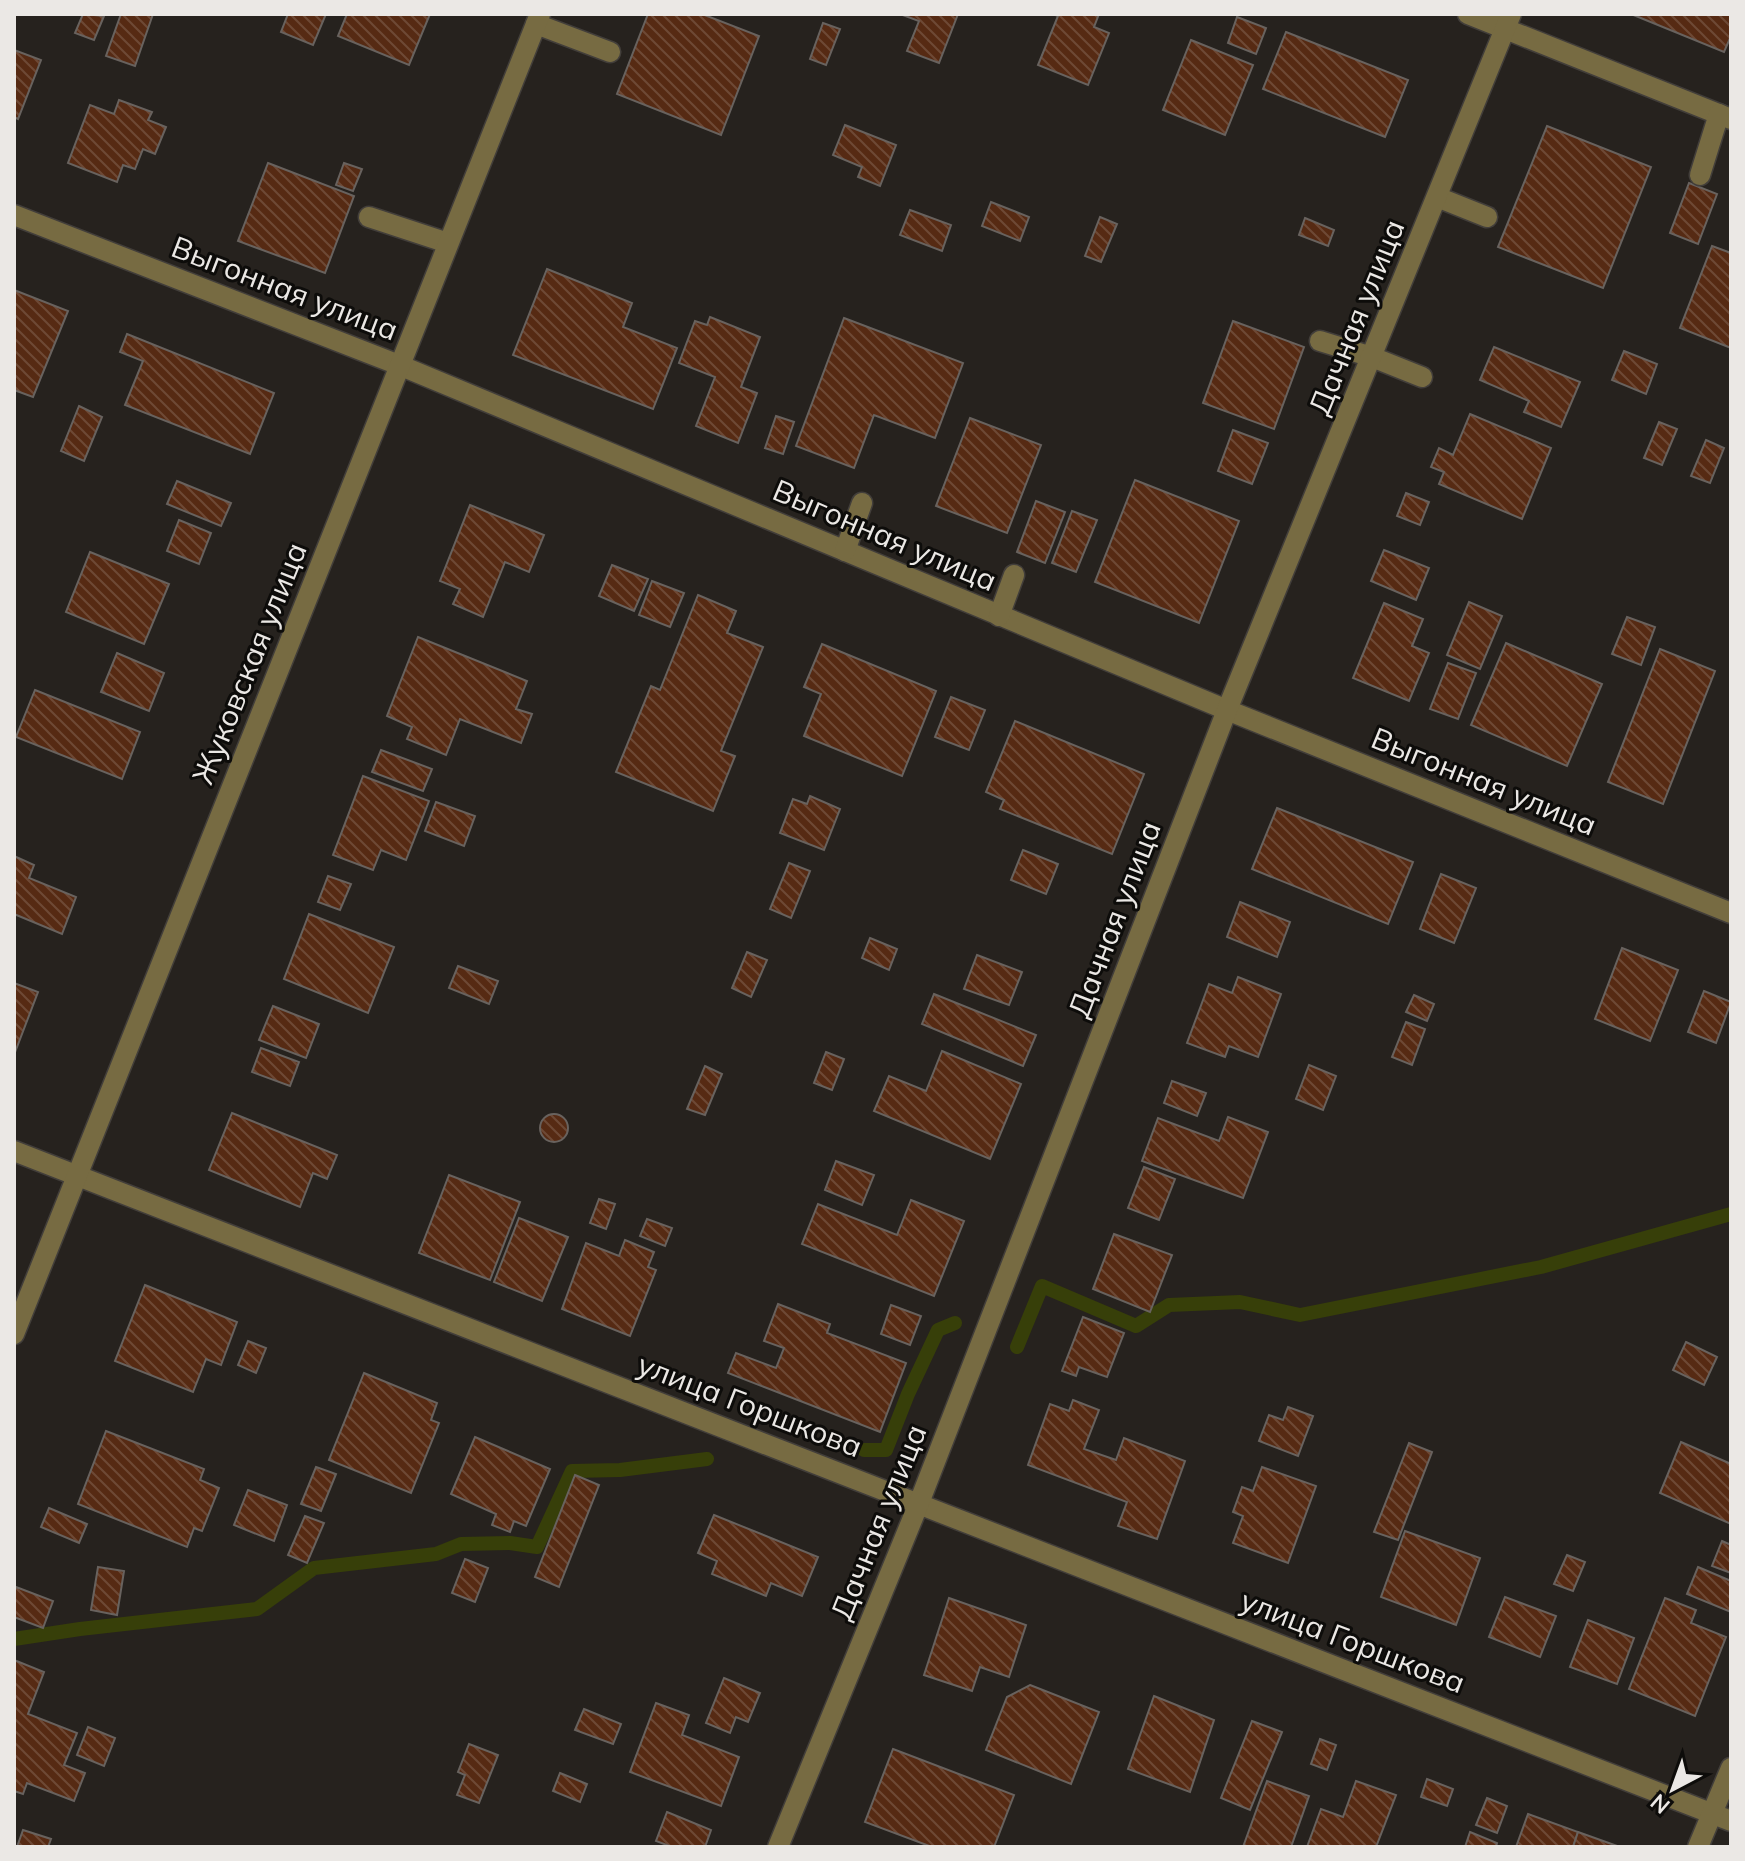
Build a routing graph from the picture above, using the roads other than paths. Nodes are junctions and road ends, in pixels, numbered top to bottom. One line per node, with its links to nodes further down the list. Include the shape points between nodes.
1 (1468, 14): 3 (street)
2 (538, 19): 4 (street); 11 (street, Жуковская улица)
3 (1508, 21): 5 (street); 7 (street, Дачная улица)
4 (610, 52)
5 (1725, 116): 6 (street)
6 (1700, 175)
7 (1437, 197): 10 (street); 13 (street, Дачная улица)
8 (14, 215): 14 (street, Выгонная улица)
9 (369, 217): 11 (street)
10 (1487, 217)
11 (448, 243): 14 (street, Жуковская улица)
12 (1320, 341): 13 (street)
13 (1372, 357): 15 (street); 20 (street, Дачная улица)
14 (399, 365): 17 (street, Выгонная улица); 23 (street, Жуковская улица)
15 (1422, 377)
16 (862, 503): 17 (street)
17 (845, 551): 19 (street, Выгонная улица)
18 (1014, 575): 19 (street)
19 (999, 616): 20 (street, Выгонная улица)
20 (1227, 710): 21 (street, Выгонная улица); 25 (street, Дачная улица)
21 (1731, 913)
22 (14, 1151): 23 (street, улица Горшкова)
23 (78, 1177): 24 (street, Жуковская улица); 25 (street, улица Горшкова)
24 (14, 1334)
25 (919, 1503): 27 (street, улица Горшкова); 29 (street, Дачная улица)
26 (1731, 1768): 27 (street)
27 (1711, 1813): 28 (street, улица Горшкова); 30 (street)
28 (1731, 1821)
29 (778, 1847)
30 (1698, 1847)

